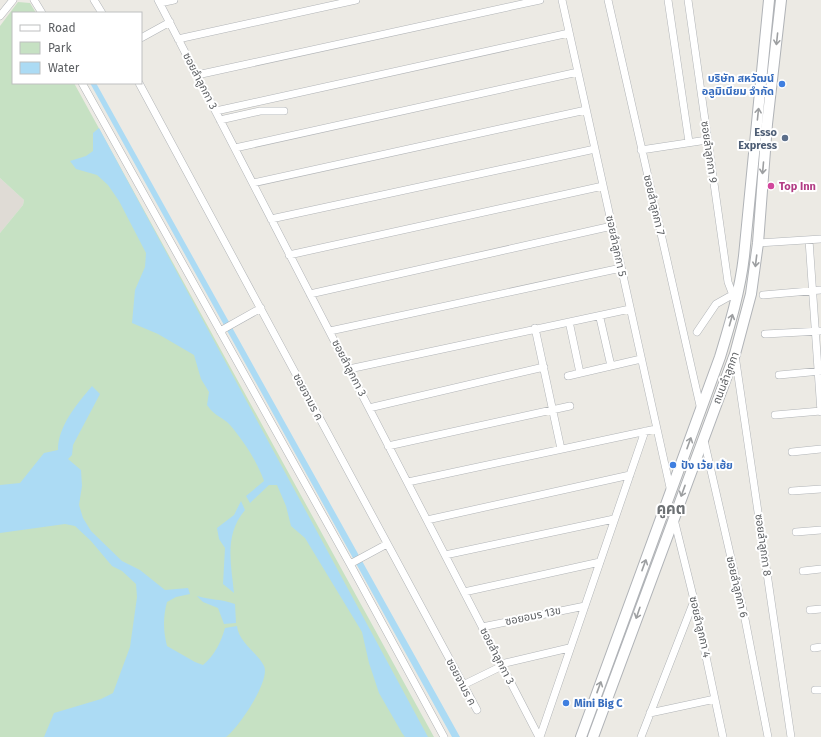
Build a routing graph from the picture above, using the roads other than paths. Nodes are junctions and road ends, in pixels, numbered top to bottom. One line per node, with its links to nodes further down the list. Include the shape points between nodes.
1 (13, 0): 16 (street)
2 (34, 0): 14 (street)
3 (94, 0): 15 (street)
4 (174, 0): 13 (street)
5 (356, 0): 20 (street)
6 (540, 0): 22 (street)
7 (562, 0): 18 (street, ซอยลำลูกกา 5)
8 (608, 0): 33 (street, ซอยลำลูกกา 7)
9 (668, 0): 30 (street)
10 (688, 0): 29 (street, ซอยลำลูกกา 9)
11 (769, 0): 36 (main road, ถนนลำลูกกา, one-way to 11)
12 (781, 0): 37 (main road, ถนนลำลูกกา, one-way to 37)
13 (159, 2): 17 (street, ซอยลำลูกกา 3)
14 (41, 12)
15 (101, 12)
16 (0, 16)
17 (170, 22): 19 (street); 20 (street, ซอยลำลูกกา 3)
18 (569, 33): 21 (street, ซอยลำลูกกา 5); 27 (street)
19 (142, 37)
20 (178, 38): 22 (street, ซอยลำลูกกา 3)
21 (578, 72): 26 (street, ซอยลำลูกกา 5); 31 (street)
22 (197, 75): 27 (street, ซอยลำลูกกา 3)
23 (83, 84): 55 (street)
24 (140, 84): 50 (street, ซอยจามร ค)
25 (284, 110): 28 (street)
26 (586, 110): 32 (street, ซอยลำลูกกา 5); 34 (street)
27 (216, 111): 28 (street, ซอยลำลูกกา 3)
28 (220, 120): 31 (street, ซอยลำลูกกา 3)
29 (707, 140): 30 (street); 49 (street, ซอยลำลูกกา 9, via 728,282)
30 (689, 142): 33 (street)
31 (235, 148): 34 (street, ซอยลำลูกกา 3)
32 (595, 148): 35 (street, ซอยลำลูกกา 5); 38 (street)
33 (641, 150): 72 (street, ซอยลำลูกกา 7)
34 (253, 183): 38 (street, ซอยลำลูกกา 3)
35 (603, 186): 39 (street, ซอยลำลูกกา 5); 43 (street)
36 (750, 194): 37 (main road); 49 (main road, ถนนลำลูกกา, via 741,282)
37 (762, 194): 42 (main road, ถนนลำลูกกา)
38 (271, 219): 43 (street, ซอยลำลูกกา 3)
39 (612, 226): 44 (street, ซอยลำลูกกา 5); 47 (street)
40 (821, 239): 41 (street)
41 (809, 240): 42 (street); 46 (street)
42 (758, 243): 60 (main road, ถนนลำลูกกา, one-way to 60, via 751,294)
43 (289, 255): 47 (street, ซอยลำลูกกา 3)
44 (621, 268): 51 (street, ซอยลำลูกกา 5); 56 (street)
45 (821, 290): 46 (street)
46 (813, 291): 48 (street); 58 (street)
47 (310, 294): 56 (street, ซอยลำลูกกา 3)
48 (763, 295)
49 (734, 299): 57 (street, via 716,304); 72 (main road, ถนนลำลูกกา, one-way to 49, via 720,357)
50 (260, 308): 55 (street); 92 (street, ซอยจามร ค)
51 (630, 309): 54 (street); 61 (street, ซอยลำลูกกา 5)
52 (600, 318): 62 (street)
53 (570, 326): 66 (street)
54 (535, 328): 63 (street); 64 (street)
55 (223, 330): 94 (street)
56 (330, 331): 64 (street, ซอยลำลูกกา 3)
57 (697, 332)
58 (818, 332): 59 (street); 65 (street)
59 (765, 334)
60 (735, 354): 77 (main road, ถนนลำลูกกา); 117 (street, ซอยลำลูกกา 8)
61 (641, 359): 62 (street); 75 (street, ซอยลำลูกกา 5)
62 (611, 366): 66 (street)
63 (544, 367): 70 (street); 71 (street)
64 (349, 369): 70 (street, ซอยลำลูกกา 3)
65 (820, 372): 67 (street); 73 (street)
66 (580, 373): 68 (street)
67 (779, 375)
68 (568, 376)
69 (570, 406): 71 (street)
70 (369, 408): 78 (street, ซอยลำลูกกา 3)
71 (553, 410): 78 (street); 79 (street)
72 (701, 410): 86 (main road, ถนนลำลูกกา, one-way to 72)
73 (821, 412): 74 (street)
74 (775, 415)
75 (656, 429): 76 (street); 86 (street, ซอยลำลูกกา 5)
76 (645, 431): 79 (street); 82 (street)
77 (703, 437): 87 (main road, ถนนลำลูกกา, one-way to 87); 116 (street, ซอยลำลูกกา 6, via 745,619)
78 (388, 446): 83 (street, ซอยลำลูกกา 3)
79 (561, 449): 83 (street)
80 (821, 450): 81 (street)
81 (792, 452)
82 (630, 475): 88 (street); 89 (street)
83 (408, 482): 89 (street, ซอยลำลูกกา 3)
84 (821, 489): 85 (street)
85 (792, 491)
86 (671, 492): 112 (main road, ถนนลำลูกกา, one-way to 86)
87 (673, 518): 99 (street, ซอยลำลูกกา 4); 113 (main road, ถนนลำลูกกา, one-way to 113)
88 (614, 519): 93 (street); 95 (street)
89 (427, 520): 93 (street, ซอยลำลูกกา 3)
90 (821, 530): 91 (street)
91 (796, 532)
92 (387, 544): 94 (street); 106 (street, ซอยจามร ค)
93 (445, 555): 98 (street, ซอยลำลูกกา 3)
94 (356, 561): 110 (street)
95 (600, 562): 98 (street); 100 (street)
96 (821, 569): 97 (street)
97 (803, 571)
98 (464, 592): 103 (street, ซอยลำลูกกา 3)
99 (694, 600): 107 (street, ซอยลำลูกกา 4); 109 (street)
100 (585, 606): 103 (street, ซอยอมร 13ข); 104 (street)
101 (821, 609): 102 (street)
102 (810, 610)
103 (482, 627): 105 (street, ซอยลำลูกกา 3)
104 (569, 648): 105 (street); 111 (street)
105 (502, 665): 106 (street); 111 (street, ซอยลำลูกกา 3)
106 (463, 685): 108 (street, ซอยจามร ค)
107 (715, 699): 109 (street); 115 (street, ซอยลำลูกกา 4)
108 (477, 710)
109 (650, 713): 114 (street)
110 (444, 737)
111 (540, 737)
112 (581, 737)
113 (592, 737)
114 (641, 737)
115 (723, 737)
116 (768, 737)
117 (791, 737)

